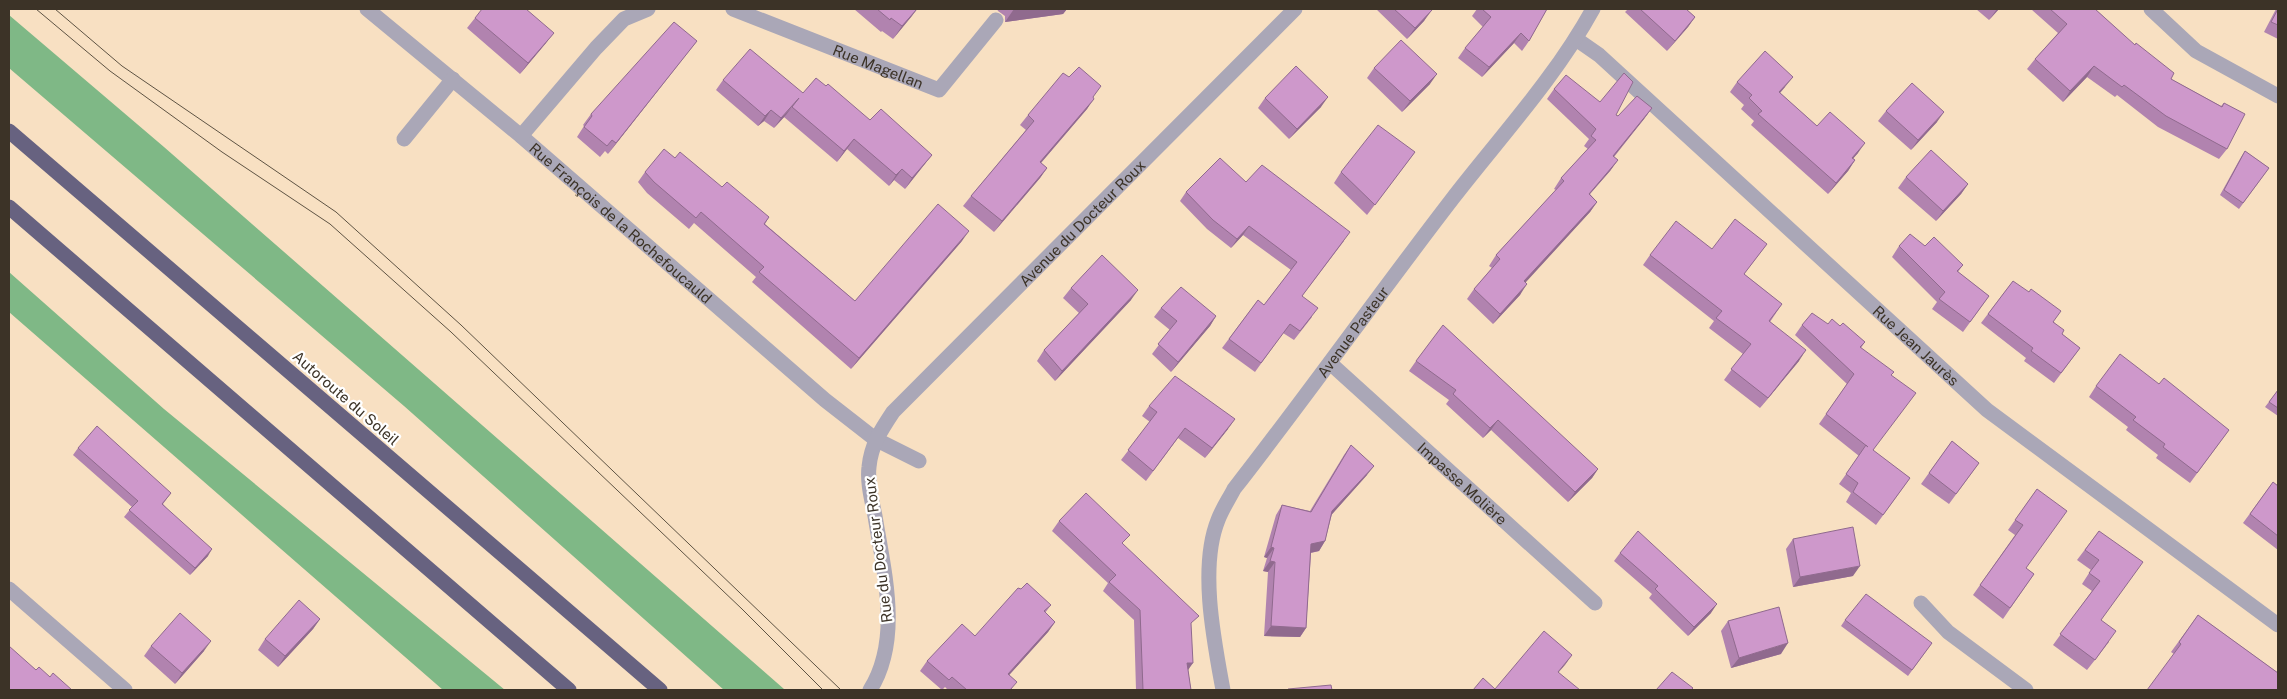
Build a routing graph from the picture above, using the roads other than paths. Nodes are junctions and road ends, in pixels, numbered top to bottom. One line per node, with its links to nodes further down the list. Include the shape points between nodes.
1 (367, 9): 9 (street, Rue François de la Rochefoucauld)
2 (648, 9): 12 (street, via 624,19)
3 (733, 9): 7 (street, Rue Magellan, via 939,90)
4 (1295, 9): 16 (street, Avenue du Docteur Roux, via 893,412)
5 (1592, 9): 8 (street, Avenue Pasteur)
6 (2151, 9): 10 (street, via 2196,51)
7 (996, 20)
8 (1576, 39): 15 (street, Avenue Pasteur); 21 (street, Rue Jean Jaurès, via 1599,55 1987,410)
9 (453, 79): 12 (street, Rue François de la Rochefoucauld); 13 (street)
10 (2278, 96)
11 (9, 132): 25 (highway, Autoroute du Soleil)
12 (521, 136): 16 (street, Rue François de la Rochefoucauld, via 789,369)
13 (404, 139)
14 (9, 207): 24 (highway)
15 (1330, 363): 19 (street, Impasse Molière); 26 (street, Avenue Pasteur, via 1234,489 1217,521 1209,562 1210,600)
16 (875, 439): 17 (street, Rue François de la Rochefoucauld); 22 (street, Rue du Docteur Roux, via 868,468 884,575 889,635 882,668)
17 (919, 462)
18 (9, 589): 23 (street)
19 (1595, 603)
20 (1921, 603): 27 (street, via 1948,632)
21 (2278, 625)
22 (871, 689)
23 (125, 690)
24 (569, 690)
25 (660, 690)
26 (1223, 690)
27 (2026, 690)

